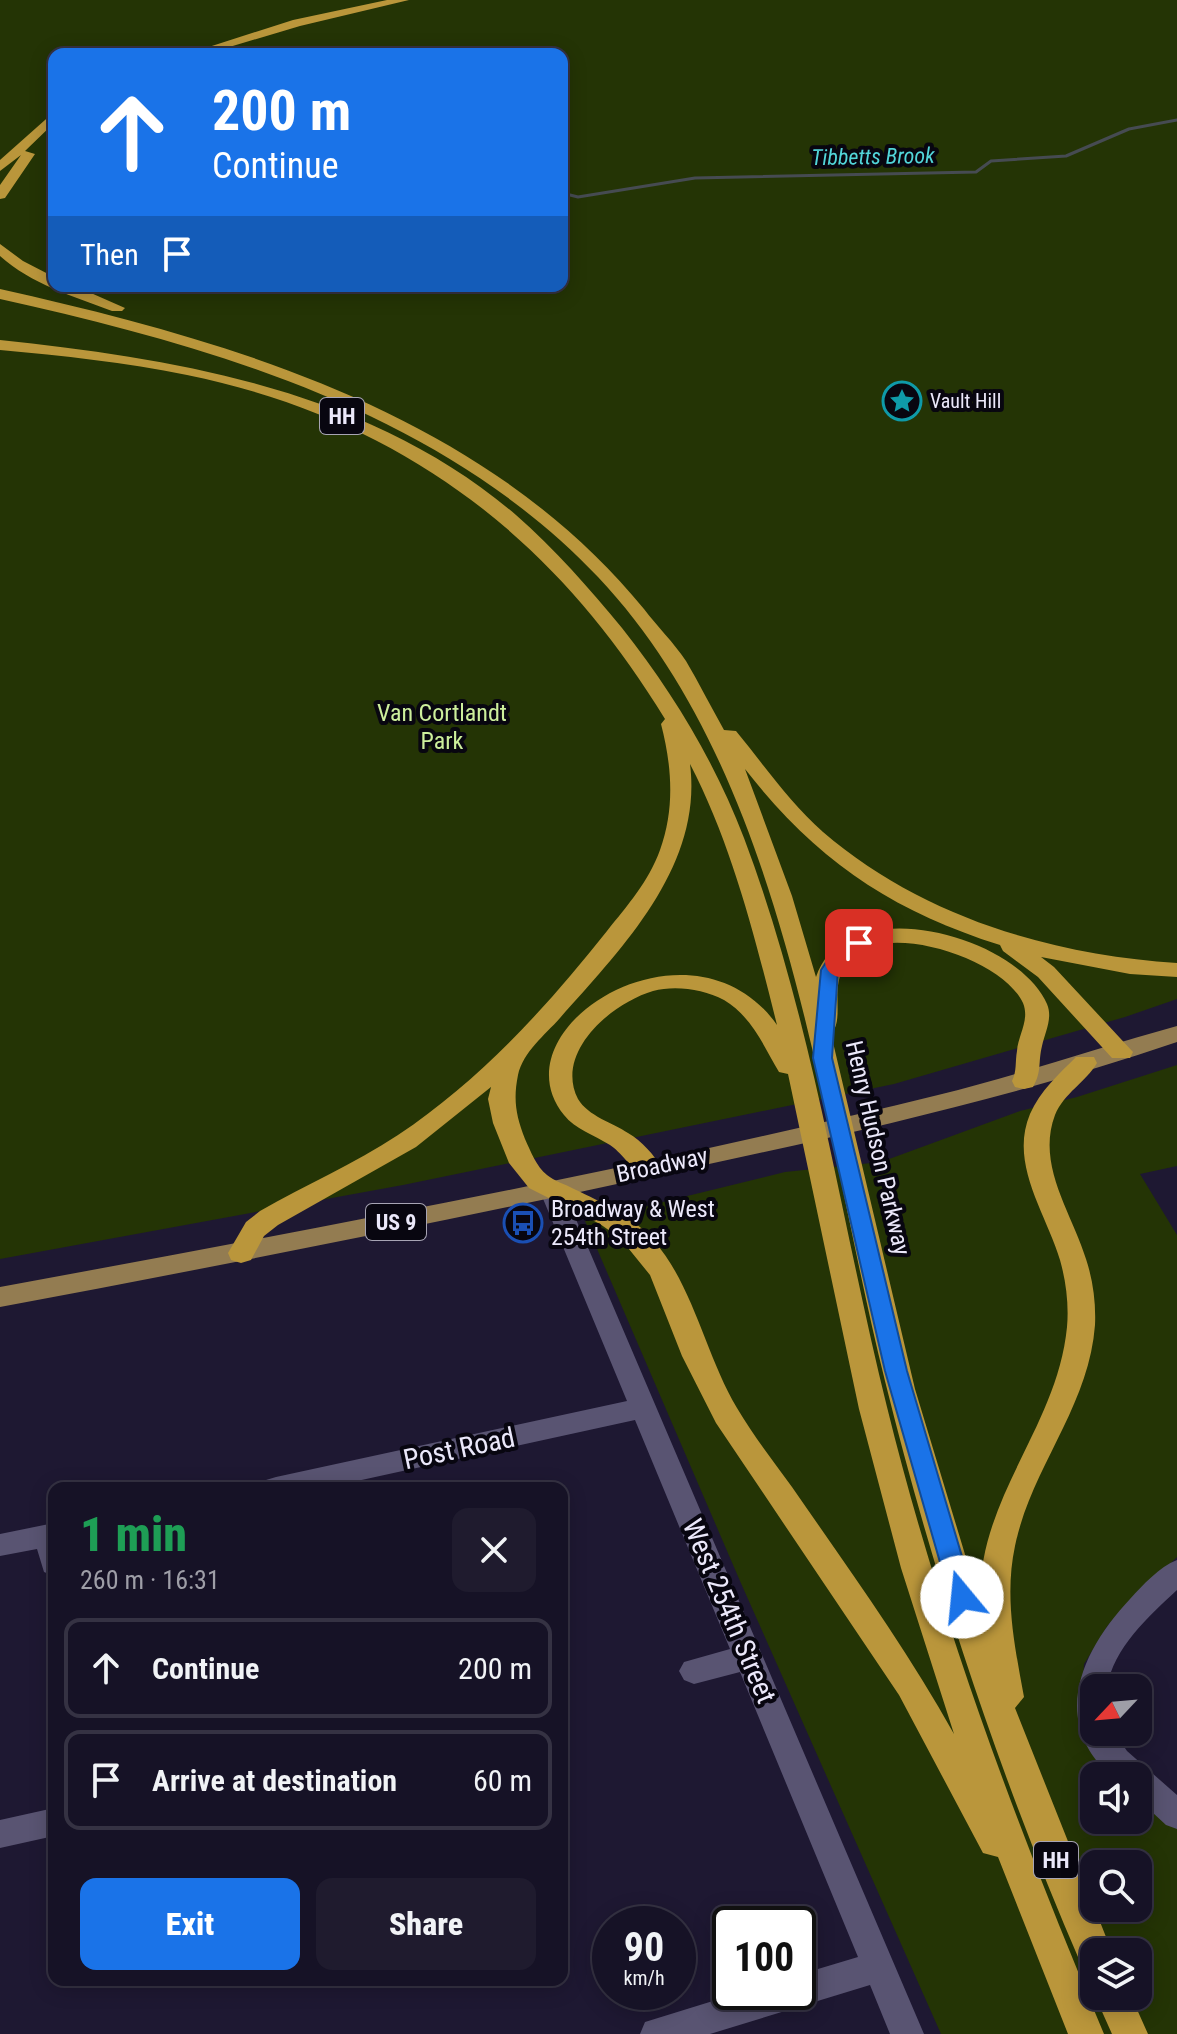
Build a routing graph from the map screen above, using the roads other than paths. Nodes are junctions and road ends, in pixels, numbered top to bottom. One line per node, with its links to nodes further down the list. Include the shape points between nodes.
1 (370, 0): 3 (highway)
2 (403, 0): 4 (highway)
3 (192, 48)
4 (213, 48)
5 (48, 122): 8 (highway)
6 (48, 134): 7 (highway)
7 (29, 153): 9 (highway); 10 (highway)
8 (0, 167)
9 (0, 179)
10 (0, 195)
11 (0, 248): 12 (highway)
12 (48, 280)
13 (77, 292): 17 (highway)
14 (0, 294): 17 (highway, Henry Hudson Parkway / HH, via 141,327)
15 (0, 305): 18 (highway, via 218,363 335,406)
16 (0, 345): 18 (highway, Henry Hudson Parkway / HH, via 197,372 286,396)
17 (237, 357): 20 (highway, Henry Hudson Parkway / HH, via 356,402 500,482 557,526 614,585)
18 (372, 430): 19 (highway, Henry Hudson Parkway / HH, via 441,468 533,536 603,613)
19 (659, 692): 24 (highway, via 681,776 670,852 600,956); 29 (highway, Henry Hudson Parkway / HH, via 701,762 734,839 768,948)
20 (694, 692): 21 (highway, via 816,836 885,885); 26 (highway, Henry Hudson Parkway / HH, via 723,743 758,830)
21 (958, 920): 22 (highway, via 1085,961); 25 (highway, via 1033,961)
22 (1177, 970)
23 (1177, 1034): 25 (main road, Broadway / US 9)
24 (522, 1042): 32 (highway, via 507,1069 501,1107 522,1163); 33 (highway, via 418,1133 264,1221)
25 (1121, 1052): 27 (main road, Broadway / US 9)
26 (822, 1058): 28 (highway, via 826,987 836,958 866,941 915,937 985,958 1029,992 1037,1025); 30 (highway, Henry Hudson Parkway / HH, via 831,1094)
27 (1085, 1063): 28 (main road, Broadway / US 9); 43 (highway, via 1046,1108 1036,1141 1041,1172 1079,1285 1078,1354 1065,1397 1005,1523 993,1587)
28 (1024, 1081): 31 (main road, Broadway / US 9)
29 (804, 1099): 30 (highway, Henry Hudson Parkway / HH); 31 (highway, via 765,1027 731,994 677,981 630,991 578,1034 564,1059 561,1082 579,1116 623,1142)
30 (832, 1159): 43 (highway, Henry Hudson Parkway / HH, via 937,1516); 48 (highway, Henry Hudson Parkway / HH, via 860,1353 908,1539 970,1737)
31 (649, 1168): 32 (main road, Broadway / US 9)
32 (551, 1189): 33 (main road, Broadway / US 9); 35 (street, West 254th Street); 48 (highway, via 619,1224 655,1260 726,1415 910,1685)
33 (241, 1253): 34 (main road, Broadway / US 9)
34 (0, 1297)
35 (643, 1408): 36 (street, Post Road); 40 (street, West 254th Street)
36 (304, 1482)
37 (48, 1536): 38 (street)
38 (0, 1545)
39 (1177, 1572): 42 (street, via 1126,1624)
40 (750, 1657): 41 (street); 50 (street, West 254th Street)
41 (694, 1671)
42 (1095, 1674)
43 (1020, 1766): 49 (highway, Henry Hudson Parkway / HH)
44 (1152, 1793): 45 (street)
45 (1177, 1815)
46 (48, 1823): 47 (street)
47 (0, 1834)
48 (1045, 1935): 56 (highway, Henry Hudson Parkway / HH)
49 (1088, 1938)
50 (880, 1966): 51 (street); 55 (street, West 254th Street)
51 (816, 1986)
52 (736, 2010): 54 (street)
53 (1119, 2010): 57 (highway)
54 (657, 2034)
55 (907, 2034)
56 (1086, 2034)
57 (1130, 2034)

